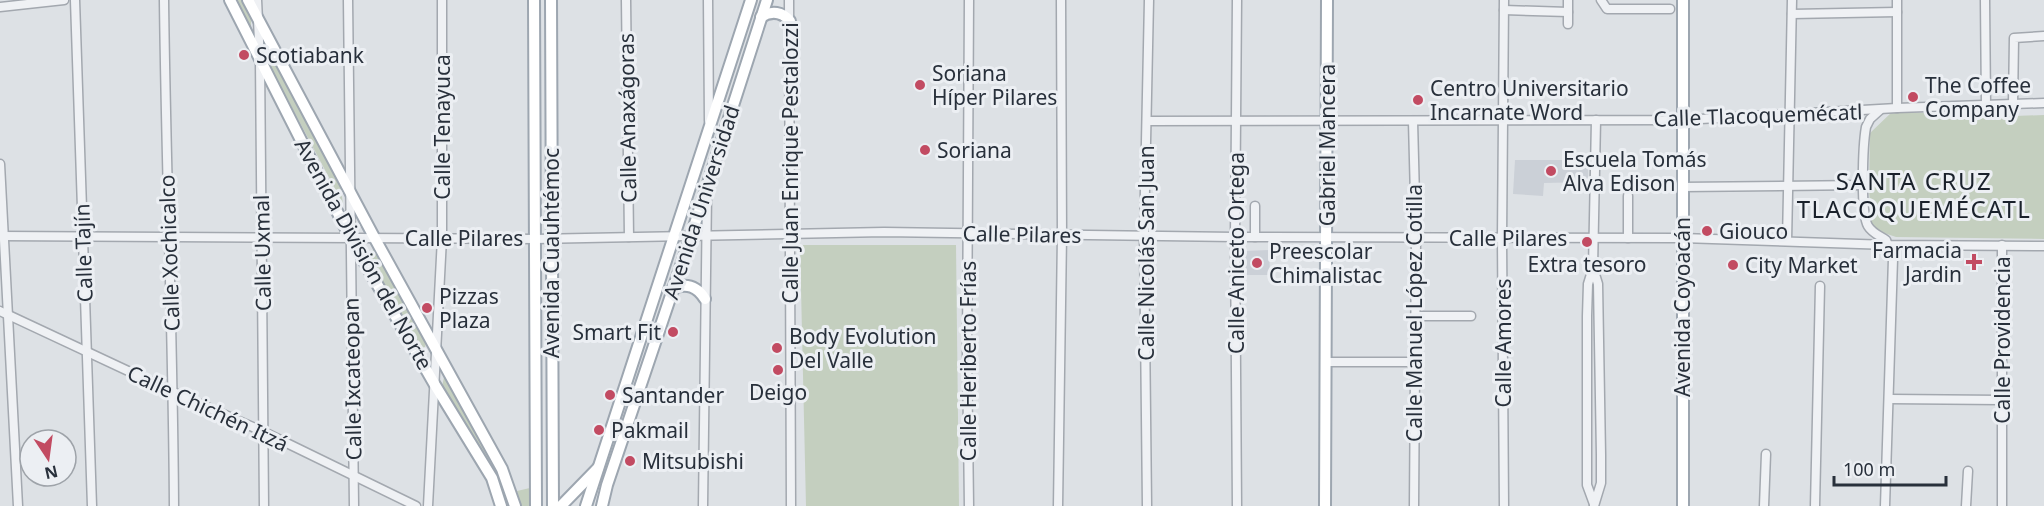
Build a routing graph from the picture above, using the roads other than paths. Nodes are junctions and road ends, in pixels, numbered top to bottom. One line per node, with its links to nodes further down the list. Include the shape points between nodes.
1 (64, 0): 28 (street)
2 (75, 0): 68 (street, Calle Tajín)
3 (164, 0): 69 (street, Calle Xochicalco)
4 (230, 0): 39 (main road, Avenida División del Norte)
5 (248, 0): 35 (main road, Avenida División del Norte)
6 (257, 0): 35 (street, Calle Uxmal)
7 (348, 0): 61 (street, Calle Ixcateopan)
8 (442, 0): 82 (street, Calle Tenayuca)
9 (534, 0): 88 (main road, Avenida Cuauhtémoc)
10 (551, 0): 83 (main road, Avenida Cuauhtémoc)
11 (626, 0): 76 (street, Calle Anaxágoras)
12 (708, 0): 55 (street)
13 (751, 0): 55 (main road, Avenida Universidad)
14 (767, 0): 34 (main road, Avenida Universidad)
15 (789, 0): 36 (street, Calle Juan Enrique Pestalozzi)
16 (969, 0): 64 (street, Calle Heriberto Frías)
17 (1061, 0): 66 (street)
18 (1149, 0): 50 (street, Calle Nicolás San Juan)
19 (1237, 0): 51 (street, Calle Aniceto Ortega)
20 (1327, 0): 52 (main road, Gabriel Mancera)
21 (1504, 0): 30 (street, Calle Amores)
22 (1568, 0): 31 (street)
23 (1601, 0): 29 (street, via 1607,9)
24 (1683, 0): 49 (main road, Avenida Coyoacán)
25 (1792, 0): 33 (street)
26 (1897, 0): 32 (street)
27 (1985, 0): 42 (street)
28 (0, 7)
29 (1670, 9)
30 (1504, 10): 31 (street); 47 (street, Calle Amores)
31 (1568, 12): 37 (street)
32 (1897, 12): 33 (street); 43 (street)
33 (1792, 14): 46 (street)
34 (761, 17): 36 (main road, via 774,12); 58 (main road, Avenida Universidad)
35 (258, 18): 39 (street, Calle Uxmal); 61 (main road, Avenida División del Norte)
36 (790, 21): 65 (street, Calle Juan Enrique Pestalozzi)
37 (1568, 24)
38 (2044, 36): 41 (street, via 2014,38)
39 (260, 61): 73 (street, Calle Uxmal); 74 (main road, Avenida División del Norte)
40 (2044, 103): 41 (street, Calle Tlacoquemécatl)
41 (2013, 104): 42 (street, Calle Tlacoquemécatl)
42 (1986, 105): 43 (street, Calle Tlacoquemécatl)
43 (1897, 108): 44 (street, Calle Tlacoquemécatl)
44 (1881, 110): 45 (street, Calle Tlacoquemécatl); 54 (street)
45 (1863, 111): 46 (street, Calle Tlacoquemécatl); 54 (street)
46 (1789, 115): 49 (street, Calle Tlacoquemécatl); 59 (street)
47 (1504, 120): 48 (street, Calle Tlacoquemécatl); 53 (street, Calle Tlacoquemécatl); 84 (street, Calle Amores)
48 (1596, 120): 49 (street, Calle Tlacoquemécatl); 85 (street)
49 (1683, 120): 60 (main road, Avenida Coyoacán)
50 (1147, 121): 51 (street, Calle Tlacoquemécatl); 72 (street, Calle Nicolás San Juan)
51 (1237, 121): 52 (street, Calle Tlacoquemécatl); 78 (street, Calle Aniceto Ortega)
52 (1328, 121): 53 (street, Calle Tlacoquemécatl); 80 (main road, Gabriel Mancera)
53 (1413, 121): 81 (street, Calle Manuel López Cotilla)
54 (1868, 122): 57 (street)
55 (709, 134): 77 (main road, Avenida Universidad)
56 (0, 164): 67 (street)
57 (1864, 185): 59 (street); 90 (street, via 1866,223)
58 (707, 186): 70 (main road, Avenida Universidad); 71 (street)
59 (1788, 186): 60 (street); 89 (street)
60 (1682, 187): 87 (main road, Avenida Coyoacán)
61 (349, 189): 74 (street, Calle Ixcateopan); 75 (main road, Avenida División del Norte)
62 (1628, 196): 86 (street)
63 (1255, 206): 79 (street)
64 (967, 233): 65 (street, Calle Pilares); 66 (street, Calle Pilares); 138 (street, Calle Heriberto Frías)
65 (791, 235): 71 (street, Calle Pilares); 137 (street, Calle Juan Enrique Pestalozzi)
66 (1062, 235): 72 (street, Calle Pilares); 139 (street)
67 (2, 236): 68 (street, Calle Pilares); 98 (street)
68 (82, 236): 69 (street, Calle Pilares); 104 (street, Calle Tajín)
69 (167, 236): 73 (street, Calle Pilares); 110 (street, Calle Xochicalco)
70 (691, 236): 71 (street, Calle Pilares); 77 (street, Calle Pilares); 95 (main road, Avenida Universidad)
71 (706, 236): 96 (street)
72 (1144, 236): 78 (street, Calle Pilares); 140 (street, Calle Nicolás San Juan)
73 (262, 237): 74 (street, Calle Pilares); 113 (street, Calle Uxmal)
74 (351, 237): 75 (street, Calle Pilares); 109 (main road, Avenida División del Norte); 120 (street, Calle Ixcateopan)
75 (374, 237): 82 (street, Calle Pilares); 103 (main road, Avenida División del Norte)
76 (628, 237): 77 (street, Calle Pilares); 83 (street, Calle Pilares)
77 (675, 237): 118 (main road, Avenida Universidad)
78 (1235, 237): 79 (street, Calle Pilares); 141 (street, Calle Aniceto Ortega)
79 (1255, 237): 80 (street, Calle Pilares)
80 (1326, 237): 81 (street, Calle Pilares); 105 (main road, Gabriel Mancera)
81 (1416, 237): 84 (street, Calle Pilares); 99 (street, Calle Manuel López Cotilla)
82 (442, 238): 88 (street, Calle Pilares); 103 (street, Calle Tenayuca)
83 (551, 238): 88 (street, Calle Pilares); 132 (main road, Avenida Cuauhtémoc)
84 (1502, 238): 85 (street, Calle Pilares); 144 (street, Calle Amores)
85 (1594, 238): 86 (street, Calle Pilares); 93 (street)
86 (1628, 238): 87 (street, Calle Pilares)
87 (1682, 238): 89 (street, Calle Pilares); 145 (main road, Avenida Coyoacán)
88 (535, 239): 131 (main road, Avenida Cuauhtémoc)
89 (1787, 241): 90 (street, Calle Pilares)
90 (1890, 245): 91 (street, Calle Pilares); 111 (street)
91 (2002, 245): 92 (street, Calle Pilares); 112 (street, Calle Providencia)
92 (2044, 246)
93 (1593, 268): 101 (street); 102 (street)
94 (1820, 286): 147 (street)
95 (673, 288): 96 (main road, via 691,286); 114 (main road, Avenida Universidad)
96 (705, 299): 136 (street)
97 (0, 311): 98 (street, Calle Chichén Itzá)
98 (9, 315): 104 (street, Calle Chichén Itzá); 122 (street)
99 (1415, 316): 100 (street); 106 (street, Calle Manuel López Cotilla)
100 (1471, 316)
101 (1587, 316): 102 (street); 108 (street)
102 (1600, 316): 107 (street)
103 (436, 348): 109 (street, Calle Tenayuca); 130 (main road, Avenida División del Norte, via 502,469)
104 (88, 352): 110 (street, Calle Chichén Itzá); 123 (street, Calle Tajín)
105 (1326, 362): 106 (street); 142 (main road, Gabriel Mancera)
106 (1415, 362): 143 (street, Calle Manuel López Cotilla)
107 (1600, 379): 108 (street); 117 (street)
108 (1587, 380): 116 (street)
109 (435, 384): 128 (street, Calle Tenayuca); 129 (main road, Avenida División del Norte, via 492,478)
110 (173, 392): 113 (street, Calle Chichén Itzá); 124 (street, Calle Xochicalco)
111 (1890, 399): 112 (street); 148 (street)
112 (2001, 400): 150 (street, Calle Providencia)
113 (264, 432): 120 (street, Calle Chichén Itzá); 125 (street, Calle Uxmal)
114 (618, 452): 118 (main road); 135 (main road, Avenida Universidad)
115 (1766, 454): 146 (street)
116 (1587, 455): 117 (street); 121 (street, via 1587,484)
117 (1601, 455): 121 (street, via 1601,483)
118 (600, 466): 133 (main road); 134 (main road, Avenida Universidad)
119 (1968, 471): 149 (street)
120 (353, 476): 126 (street, Calle Ixcateopan); 127 (street, Calle Chichén Itzá)
121 (1594, 505)
122 (18, 506)
123 (92, 506)
124 (174, 506)
125 (264, 506)
126 (354, 506)
127 (416, 506)
128 (428, 506)
129 (501, 506)
130 (515, 506)
131 (536, 506)
132 (553, 506)
133 (561, 506)
134 (586, 506)
135 (602, 506)
136 (703, 506)
137 (790, 506)
138 (969, 506)
139 (1058, 506)
140 (1147, 506)
141 (1237, 506)
142 (1325, 506)
143 (1414, 506)
144 (1504, 506)
145 (1683, 506)
146 (1764, 506)
147 (1815, 506)
148 (1885, 506)
149 (1966, 506)
150 (2002, 506)

